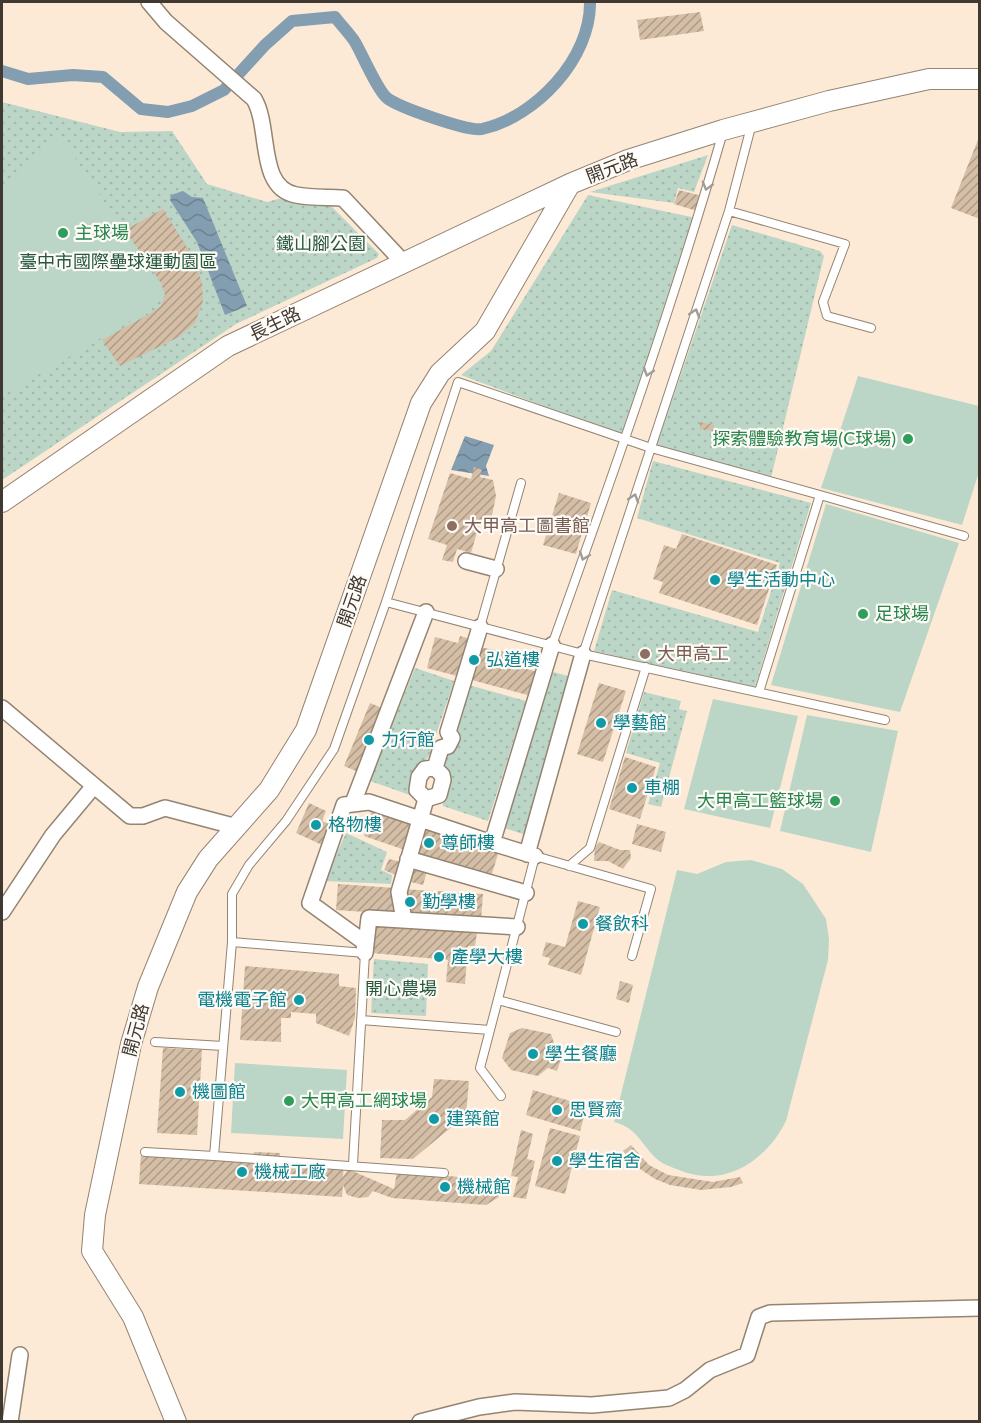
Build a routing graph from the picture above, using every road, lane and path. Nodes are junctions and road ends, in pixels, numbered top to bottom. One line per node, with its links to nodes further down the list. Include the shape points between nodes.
1 (149, 2): 7 (street, via 166,22 254,99 262,111 271,177 281,189 294,195 343,198)
2 (980, 79): 3 (street, 開元路, via 929,79)
3 (752, 120): 4 (street, 開元路); 6 (lane)
4 (723, 130): 5 (street, 開元路, via 628,160); 9 (lane, one-way to 9)
5 (570, 184): 7 (street, 長生路); 29 (street, 開元路, via 485,331 440,373 421,403 306,730 269,790)
6 (729, 211): 8 (lane, via 845,244 823,302 827,315); 10 (lane, one-way to 6)
7 (403, 262): 13 (street, 長生路, via 228,346)
8 (871, 328)
9 (626, 440): 10 (lane); 17 (lane, via 458,382); 20 (lane, one-way to 20)
10 (651, 448): 12 (lane); 21 (lane, one-way to 10)
11 (521, 483): 16 (lane)
12 (820, 495): 14 (lane); 23 (lane)
13 (2, 502)
14 (964, 536)
15 (466, 561): 16 (street)
16 (496, 569): 19 (lane)
17 (386, 602): 18 (lane); 38 (lane, via 334,749 232,894)
18 (426, 612): 19 (lane); 27 (street)
19 (480, 627): 20 (lane); 28 (street, via 448,732 452,738 448,746 441,748 435,768 425,769 419,777 417,790 426,799)
20 (552, 645): 21 (lane); 30 (street)
21 (583, 654): 22 (lane); 31 (street)
22 (646, 667): 23 (lane); 33 (lane, via 590,848)
23 (759, 692): 25 (lane)
24 (2, 708): 26 (street)
25 (885, 720)
26 (93, 787): 29 (street, via 130,816 165,808); 35 (street, via 54,835)
27 (353, 802): 28 (street, via 369,802); 39 (street, via 344,805 310,903 364,942)
28 (420, 819): 30 (street); 32 (street)
29 (237, 827): 55 (street, 開元路, via 208,859 187,892 148,987 131,1044 92,1236 92,1251 133,1317)
30 (492, 843): 31 (street)
31 (531, 855): 33 (lane); 34 (lane)
32 (408, 859): 34 (street); 36 (street, via 399,892)
33 (569, 866): 40 (lane, via 651,889)
34 (526, 893): 37 (lane)
35 (2, 912)
36 (404, 920): 37 (street); 39 (street, via 369,918)
37 (517, 927): 41 (lane)
38 (232, 942): 39 (lane); 46 (lane)
39 (365, 953): 42 (lane)
40 (632, 956)
41 (498, 1000): 43 (lane); 44 (lane)
42 (362, 1020): 43 (lane); 50 (lane)
43 (490, 1030): 47 (lane, via 480,1068)
44 (616, 1032)
45 (155, 1042): 46 (lane)
46 (223, 1046): 49 (lane)
47 (501, 1096)
48 (145, 1152): 49 (lane)
49 (214, 1156): 50 (lane)
50 (353, 1164): 51 (lane)
51 (444, 1173)
52 (980, 1308): 56 (street, via 770,1312 759,1317 747,1355 710,1370 669,1398 591,1405 515,1402)
53 (20, 1355): 54 (street)
54 (10, 1422)
55 (176, 1422)
56 (420, 1422)

